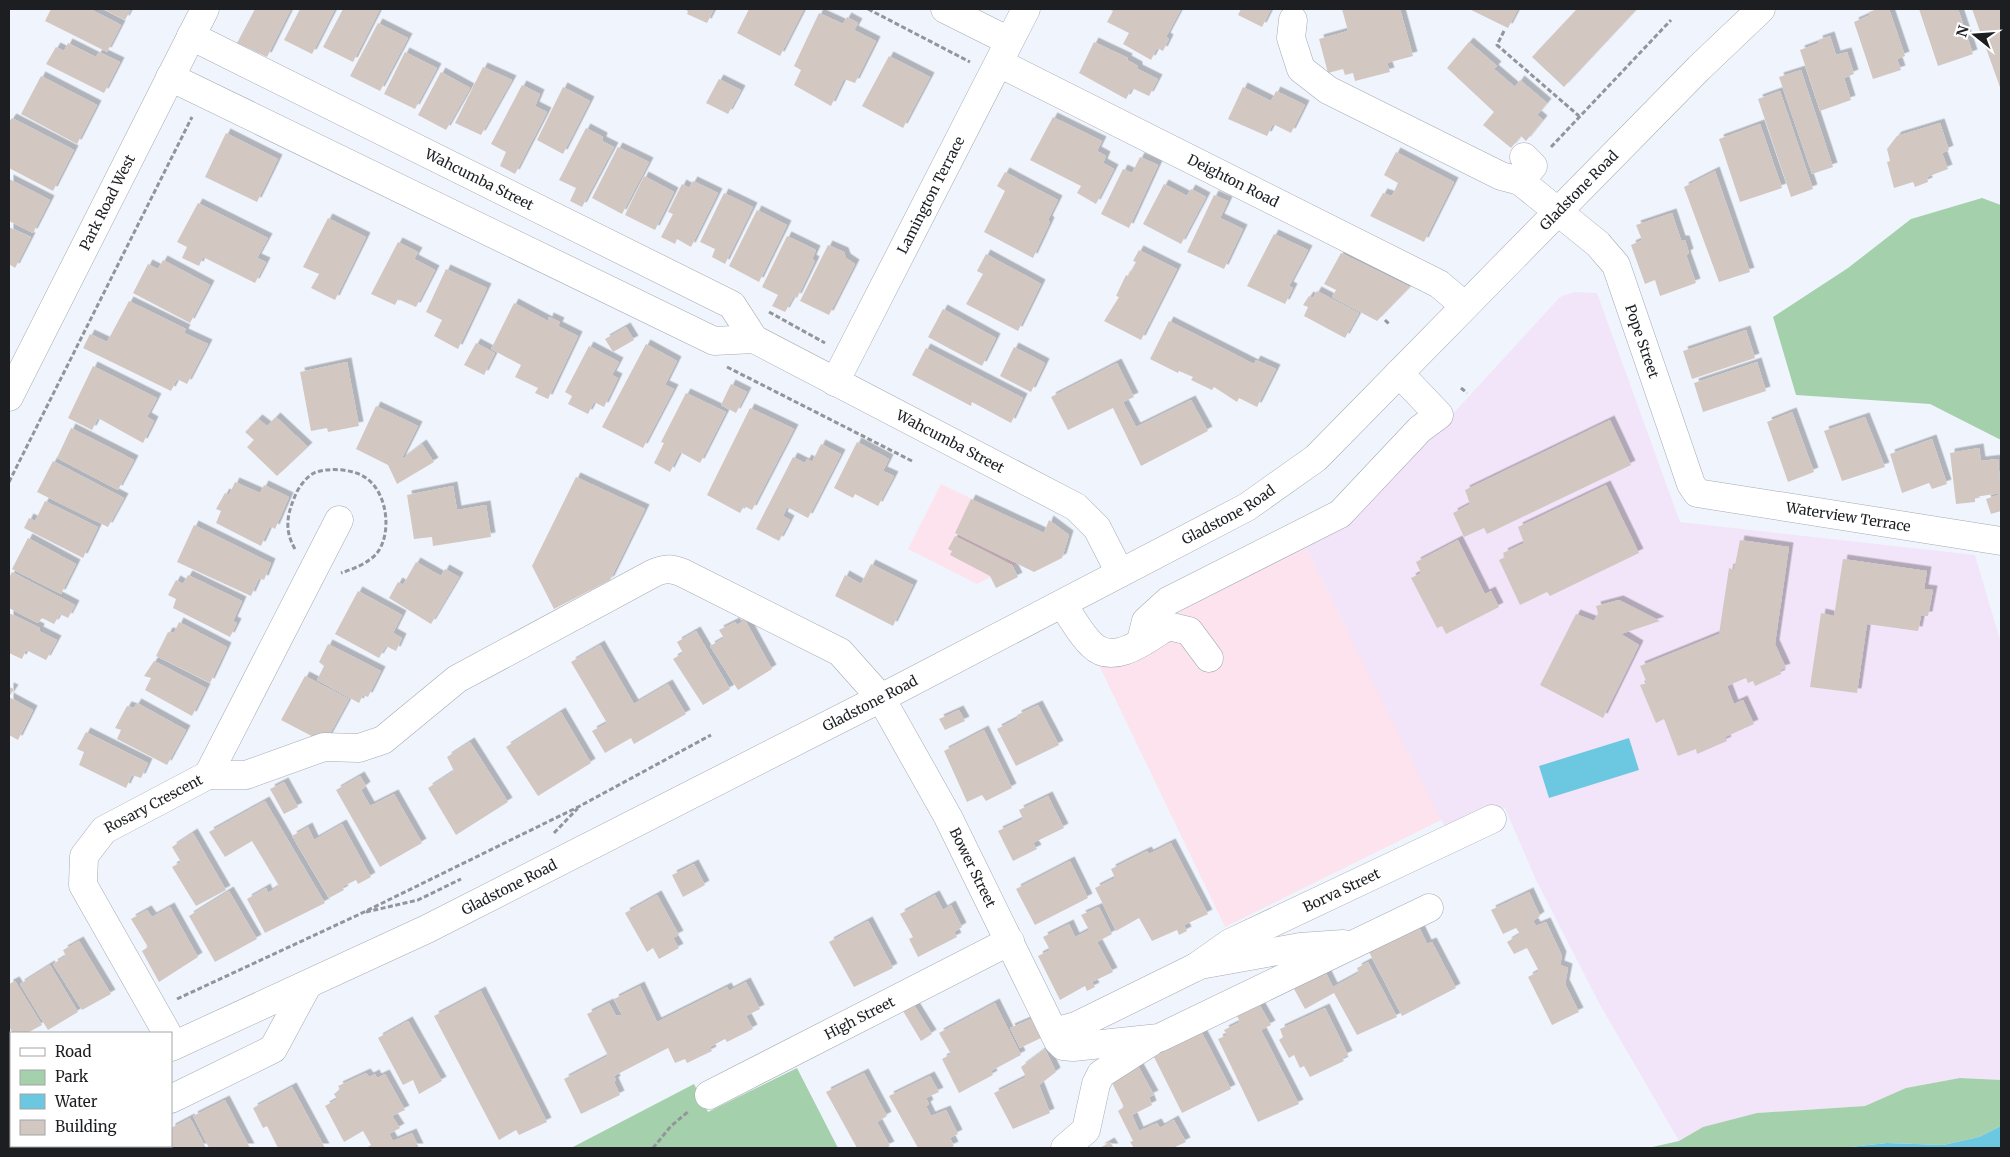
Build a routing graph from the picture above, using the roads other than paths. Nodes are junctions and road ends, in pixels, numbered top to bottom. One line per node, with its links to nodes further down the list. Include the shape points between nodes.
1 (205, 9): 6 (street, Park Road West)
2 (945, 9): 7 (street, Deighton Road)
3 (1026, 9): 7 (street, Lamington Terrace)
4 (1761, 9): 9 (street, Gladstone Road)
5 (1293, 20): 9 (street, Pope Street, via 1291,38 1300,69 1328,90 1501,176 1522,169)
6 (191, 36): 8 (street, Park Road West); 11 (street, Wahcumba Street, via 732,305)
7 (994, 56): 10 (street, Deighton Road, via 1439,284); 13 (street, Lamington Terrace)
8 (170, 77): 11 (street, Wahcumba Street, via 714,340); 14 (street, Park Road West)
9 (1558, 210): 10 (street, Gladstone Road); 15 (street, Pope Street, via 1598,244 1616,265)
10 (1465, 306): 12 (street, Gladstone Road)
11 (754, 339): 13 (street, Wahcumba Street)
12 (1399, 373): 18 (street, Gladstone Road, via 1316,458 1265,495); 20 (street, via 1439,415 1420,429 1340,514 1168,601 1146,621)
13 (835, 382): 18 (street, Wahcumba Street, via 1076,507 1097,528)
14 (9, 397)
15 (1696, 492): 17 (street, Waterview Terrace, via 1702,496)
16 (339, 520): 23 (street, Rosary Crescent)
17 (2001, 541)
18 (1120, 574): 19 (street, Gladstone Road)
19 (1062, 604): 20 (street, via 1091,645 1100,652 1119,654); 22 (street, Gladstone Road)
20 (1141, 641): 21 (street, via 1168,626 1189,632)
21 (1209, 658)
22 (881, 698): 23 (street, Bower Street, via 840,652 683,573 666,568 457,679 383,740 359,748 324,747 246,775); 26 (street, Bower Street, via 948,816); 29 (street, Gladstone Road, via 427,929)
23 (208, 775): 30 (street, Rosary Crescent, via 104,830 84,856 83,885)
24 (1492, 819): 28 (street, Borva Street, via 1230,943)
25 (1429, 908): 27 (street, Borva Street)
26 (1010, 941): 31 (street, Bower Street); 34 (street, High Street)
27 (1356, 944): 28 (street, Borva Street, via 1300,947); 32 (street, Borva Street)
28 (1196, 967): 31 (street, Borva Street)
29 (307, 986): 33 (street, Gladstone Road); 35 (street, via 274,1048)
30 (166, 1032)
31 (1056, 1037): 32 (street, Borva Street, via 1070,1048)
32 (1159, 1038): 36 (street, Borva Street, via 1098,1077 1086,1130)
33 (172, 1042)
34 (709, 1095)
35 (172, 1099)
36 (1065, 1148)

